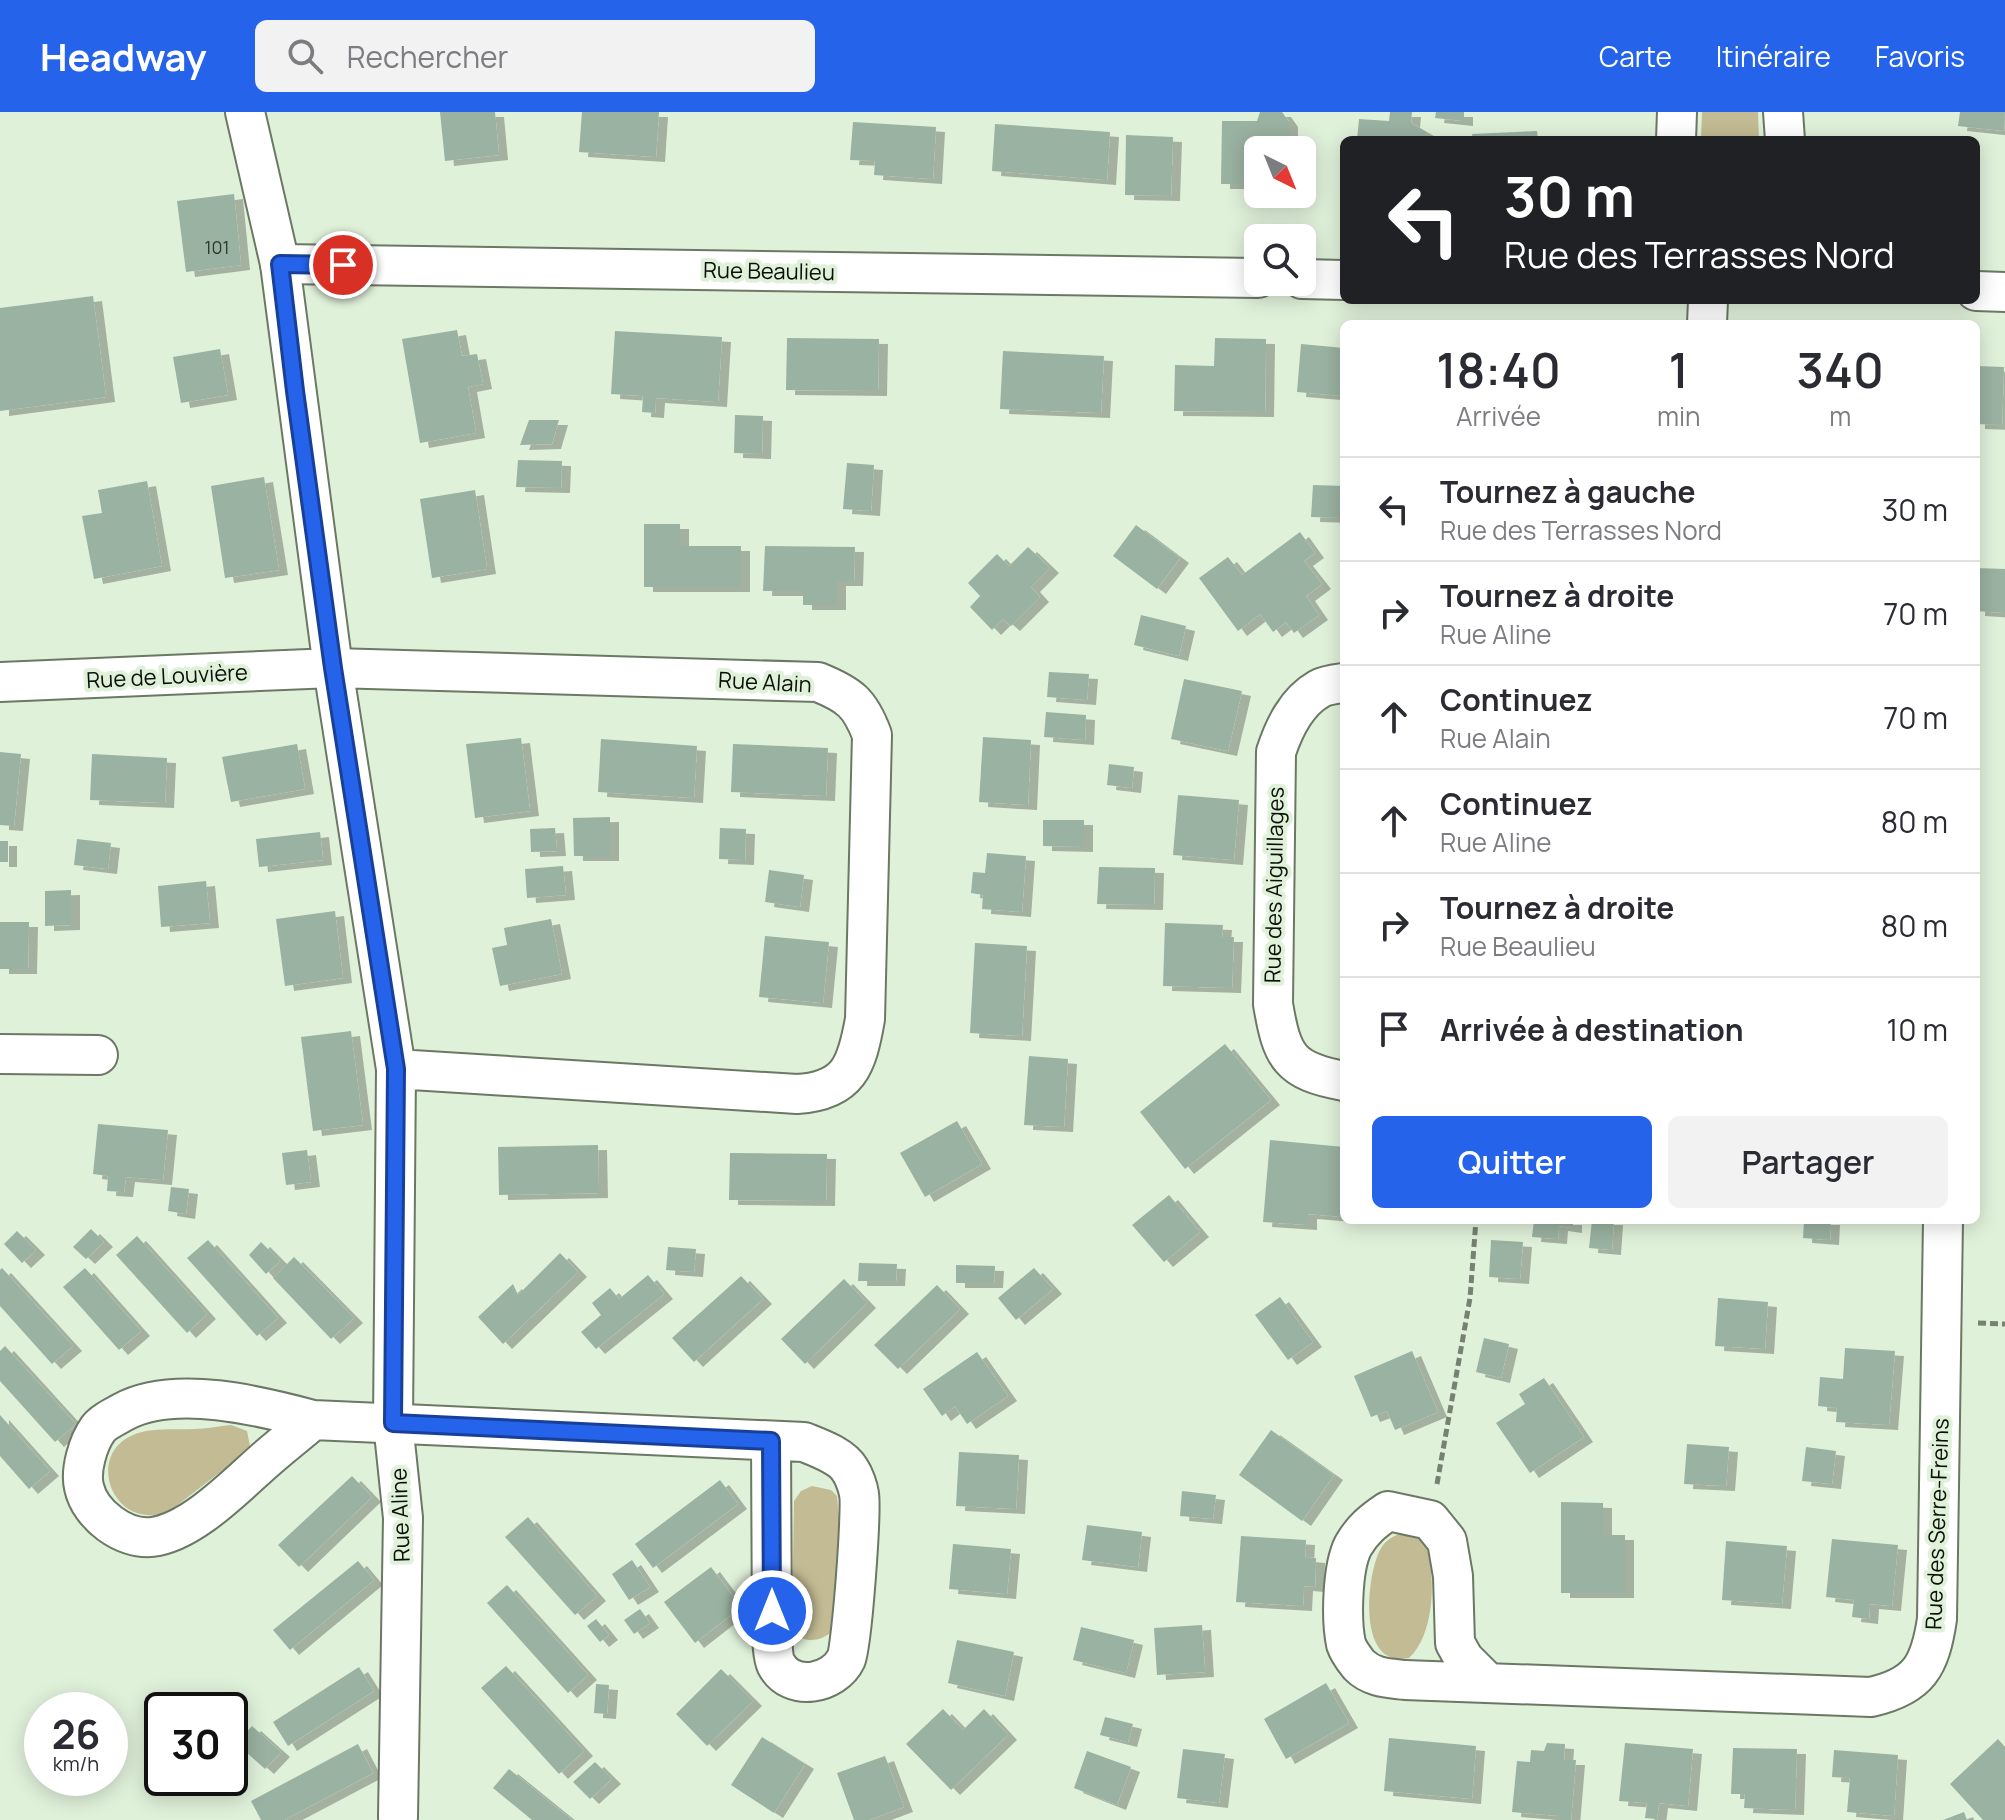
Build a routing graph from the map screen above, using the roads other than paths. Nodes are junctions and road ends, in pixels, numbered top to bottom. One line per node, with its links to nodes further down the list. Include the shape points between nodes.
1 (245, 112): 6 (street)
2 (1677, 112): 4 (street)
3 (1783, 112): 5 (street)
4 (1676, 136)
5 (1785, 136)
6 (280, 264): 7 (street, Rue Beaulieu); 12 (street)
7 (1244, 278)
8 (1316, 279): 9 (street)
9 (1340, 280)
10 (1980, 291): 11 (street)
11 (2005, 292)
12 (333, 668): 13 (street, Rue de Louvière); 17 (street); 17 (street, Rue Alain, via 818,682 845,693 864,712 872,735 865,1019 859,1053 846,1077 820,1093 797,1094)
13 (0, 682)
14 (1340, 684): 18 (street, Rue des Aiguillages, via 1320,688 1301,704 1283,729 1276,752 1273,988 1279,1040 1291,1061 1316,1076)
15 (0, 1054): 16 (street)
16 (98, 1055)
17 (396, 1069): 21 (street, Rue Aline)
18 (1340, 1080)
19 (1943, 1224): 23 (street, Rue des Serre-Freins, via 1937,1619 1932,1651 1919,1673 1896,1691 1871,1697)
20 (313, 1420): 20 (street, via 257,1405 205,1399 125,1410 99,1428 85,1456 84,1487 100,1516 124,1533 152,1537 185,1525); 21 (street)
21 (393, 1423): 22 (street); 24 (street, Rue Aline, via 403,1518)
22 (771, 1441): 22 (street, via 776,1664 789,1677 827,1680 847,1657 851,1634 859,1495 850,1469 829,1452 804,1442)
23 (1487, 1682): 23 (street, Rue des Serre-Freins, via 1378,1677 1360,1666 1347,1646 1346,1567 1369,1523 1388,1511 1430,1520 1447,1541 1455,1643)
24 (398, 1817)

